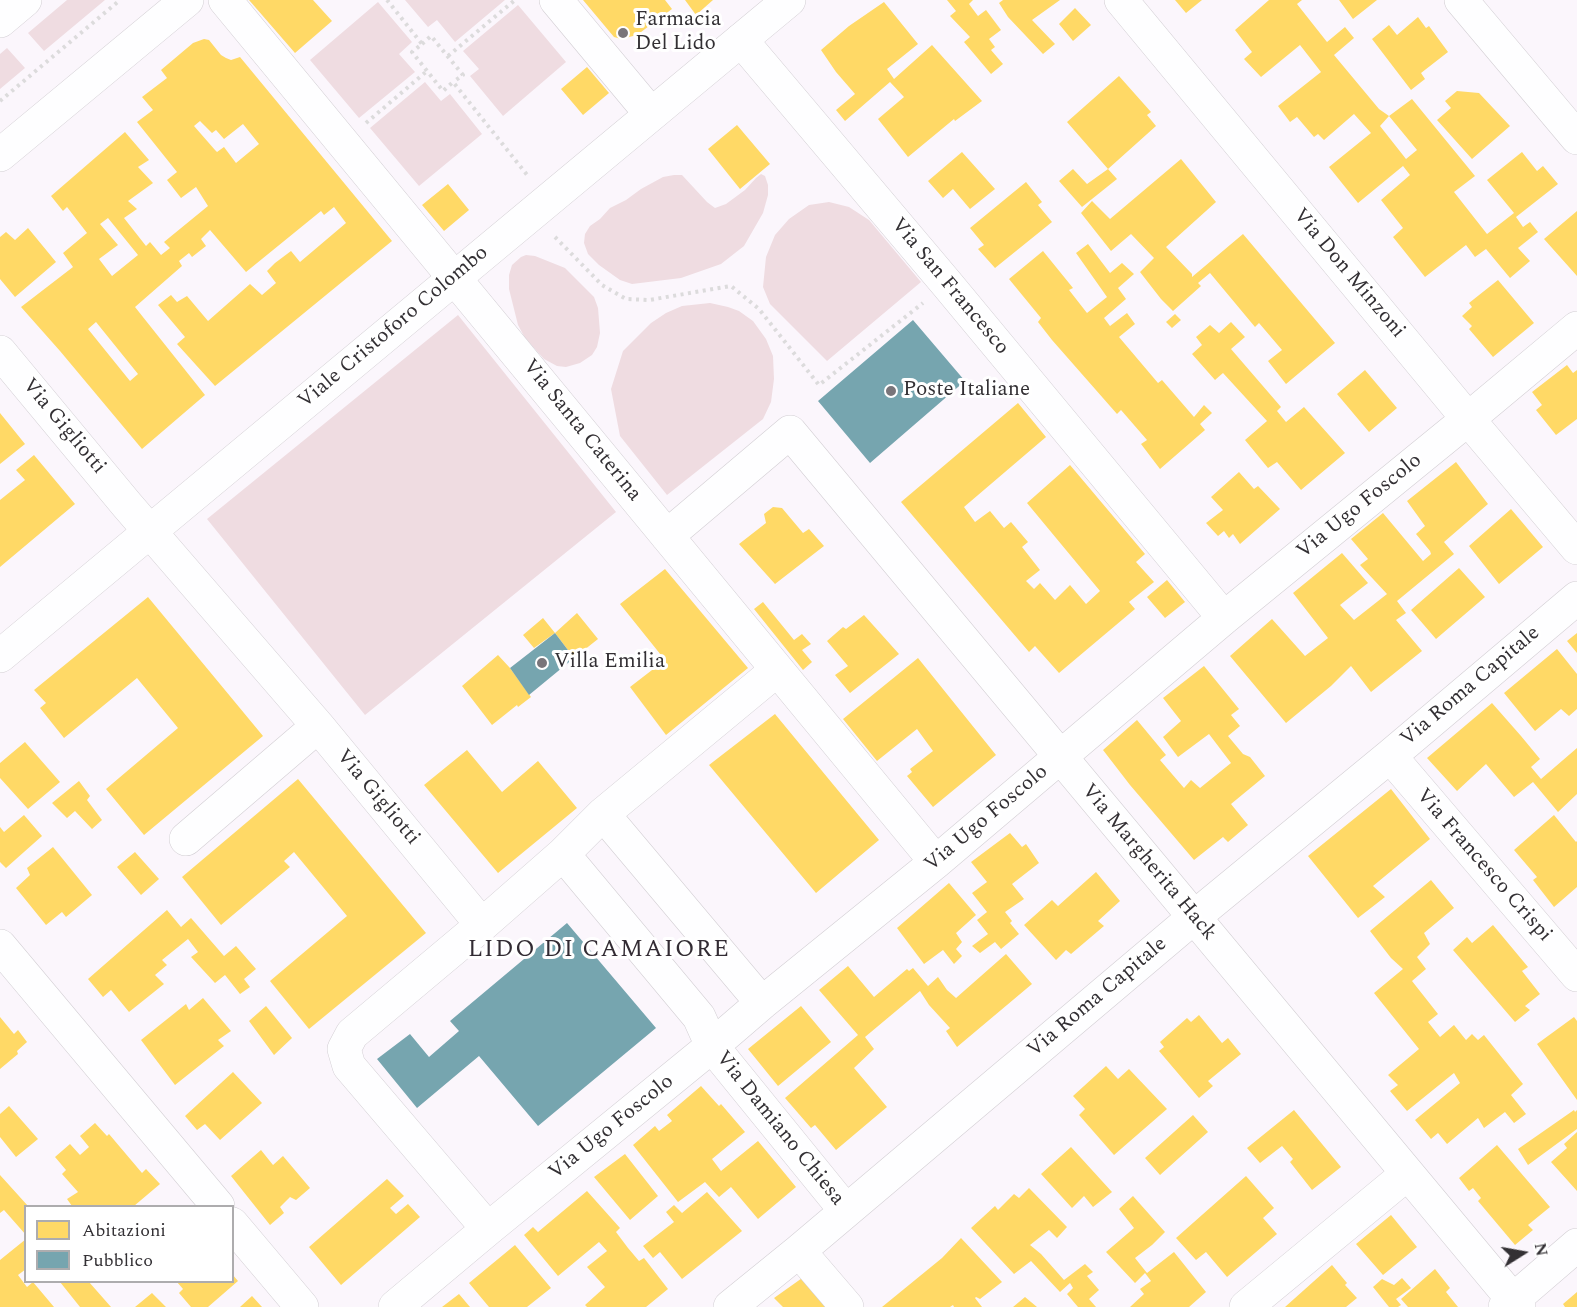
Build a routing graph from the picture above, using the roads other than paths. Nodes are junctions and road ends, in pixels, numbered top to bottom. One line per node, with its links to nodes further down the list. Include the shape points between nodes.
1 (25, 0): 8 (street)
2 (187, 0): 12 (street)
3 (225, 0): 13 (street, Via Santa Caterina)
4 (556, 0): 10 (street)
5 (789, 0): 9 (street, Viale Cristoforo Colombo)
6 (1121, 0): 16 (street, Via Don Minzoni)
7 (1461, 0): 11 (street)
8 (0, 21)
9 (741, 40): 10 (street, Viale Cristoforo Colombo); 21 (street, Via San Francesco)
10 (651, 114): 13 (street, Viale Cristoforo Colombo)
11 (1577, 138)
12 (0, 155)
13 (454, 277): 17 (street, Viale Cristoforo Colombo); 18 (street, Via Santa Caterina)
14 (1577, 328): 16 (street, Via Ugo Foscolo)
15 (0, 352): 17 (street, Via Gigliotti)
16 (1468, 419): 19 (street, Via Don Minzoni); 21 (street, Via Ugo Foscolo)
17 (150, 530): 22 (street, Viale Cristoforo Colombo); 24 (street, Via Gigliotti)
18 (667, 536): 23 (street, Via Santa Caterina); 26 (street, Via Margherita Hack, via 790,432)
19 (1577, 548)
20 (1577, 598): 25 (street, Via Roma Capitale)
21 (1224, 618): 26 (street, Via Ugo Foscolo)
22 (0, 656)
23 (777, 670): 27 (street); 30 (street, Via Santa Caterina)
24 (318, 726): 28 (street); 32 (street, Via Gigliotti)
25 (1390, 756): 31 (street, Via Roma Capitale); 34 (street, Via Francesco Crispi)
26 (1060, 757): 30 (street, Via Ugo Foscolo); 31 (street, Via Margherita Hack)
27 (603, 814): 29 (street); 35 (street)
28 (186, 839)
29 (562, 854): 32 (street); 36 (street, Via Damiano Chiesa, via 699,1017)
30 (936, 862): 35 (street, Via Ugo Foscolo)
31 (1193, 918): 37 (street, Via Margherita Hack); 39 (street, Via Roma Capitale)
32 (482, 925): 41 (street, via 352,1034 344,1049 349,1066)
33 (0, 946): 38 (street)
34 (1577, 975)
35 (762, 1003): 36 (street, Via Ugo Foscolo)
36 (712, 1046): 39 (street, Via Damiano Chiesa); 41 (street, Via Ugo Foscolo)
37 (1407, 1174): 44 (street, Via Margherita Hack); 49 (street)
38 (217, 1205)
39 (846, 1211): 43 (street, Via Roma Capitale)
40 (234, 1226): 45 (street)
41 (488, 1229): 46 (street, Via Ugo Foscolo)
42 (1577, 1245): 44 (street)
43 (799, 1251): 47 (street, Via Roma Capitale); 48 (street)
44 (1512, 1305)
45 (302, 1307)
46 (395, 1307)
47 (730, 1307)
48 (847, 1307)
49 (1246, 1307)

